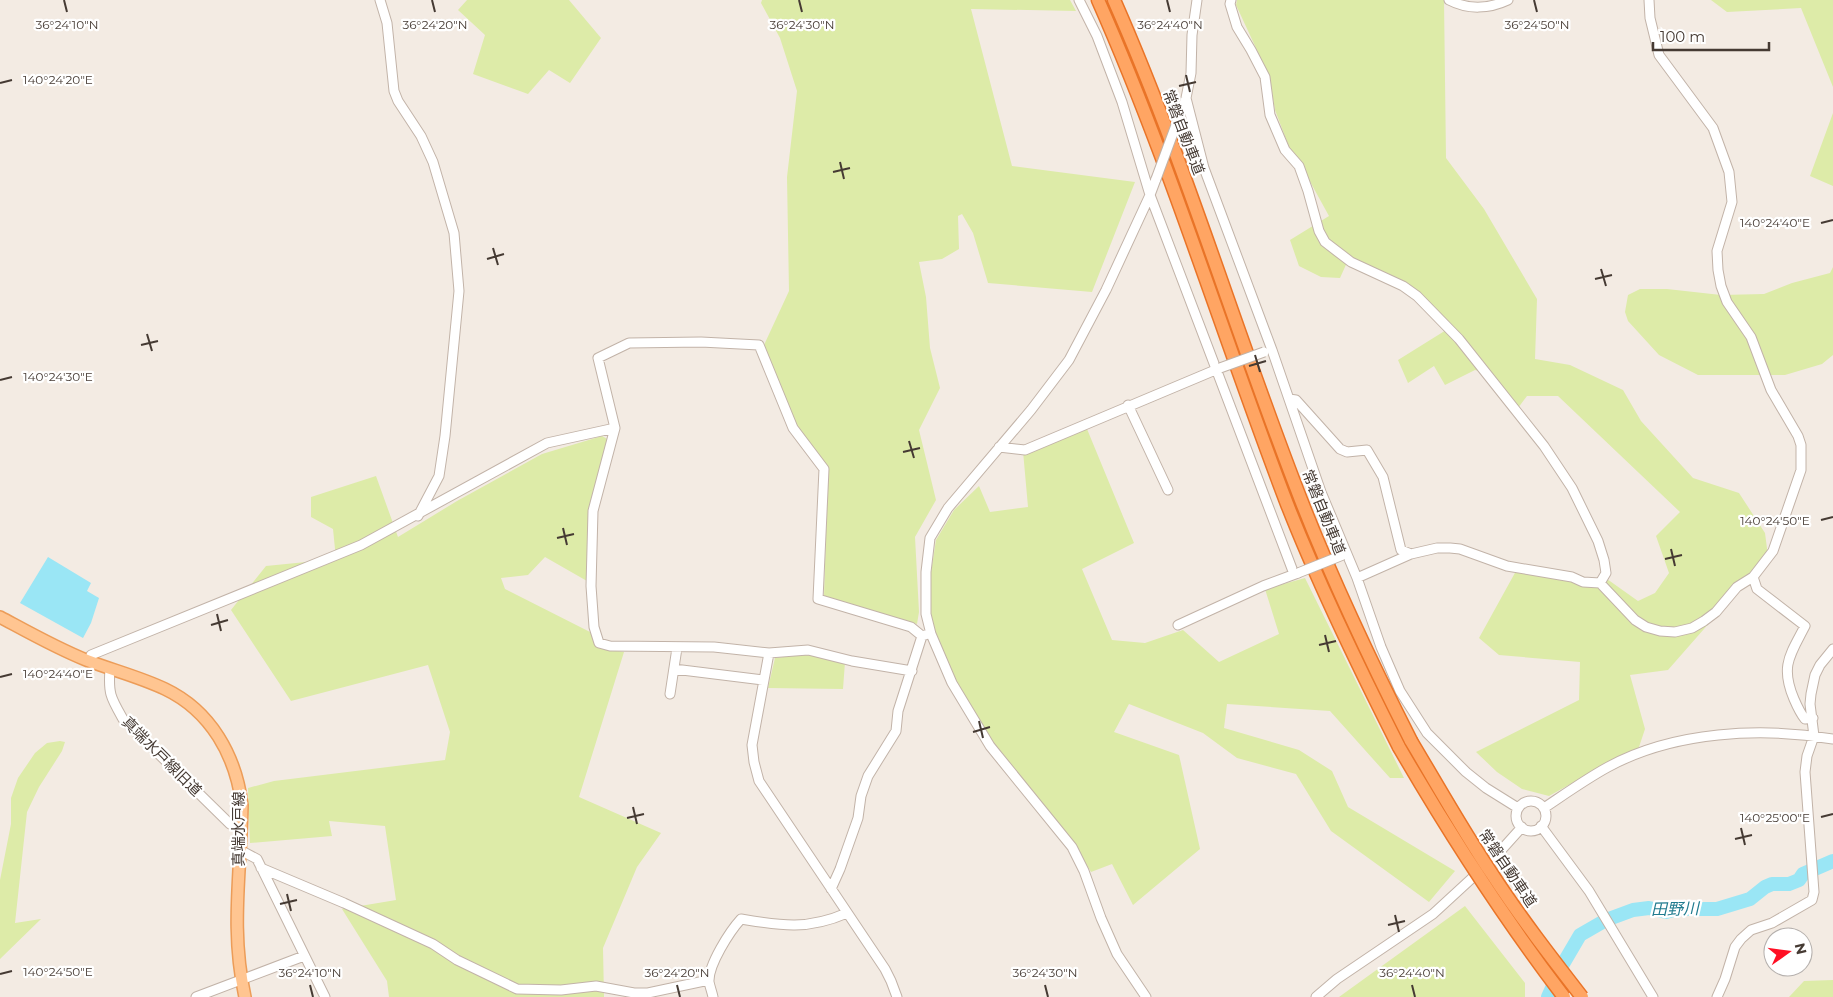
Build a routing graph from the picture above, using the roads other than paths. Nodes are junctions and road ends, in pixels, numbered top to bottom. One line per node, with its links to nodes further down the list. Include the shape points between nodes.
1 (380, 0): 19 (street, via 387,23 394,91 428,151 451,220 459,292 439,476)
2 (1079, 0): 11 (street, via 1097,36 1122,102)
3 (1097, 0): 60 (highway, 常磐自動車道, bridge, via 1144,111 1288,506 1358,668 1442,821 1483,885)
4 (1114, 0): 61 (highway, 常磐自動車道, bridge, via 1178,160 1300,499 1364,646 1411,740 1454,814 1534,935)
5 (1197, 0): 10 (street)
6 (1231, 0): 25 (street, via 1237,28 1265,78 1270,115 1285,150 1299,166 1325,242 1351,262 1417,296 1459,340 1544,446 1572,488 1604,560 1606,573)
7 (1449, 0): 8 (street, via 1466,6 1489,7)
8 (1508, 0)
9 (1649, 0): 23 (street, via 1659,55 1713,128 1729,172 1732,202 1717,251 1721,286 1751,337 1770,390 1801,445 1801,470 1774,551)
10 (1186, 98): 11 (street, bridge); 12 (street, via 1204,168)
11 (1150, 196): 13 (street); 17 (street, via 1069,360)
12 (1268, 351): 13 (street, bridge); 14 (street)
13 (1218, 369): 15 (street); 22 (street)
14 (1289, 399): 20 (street); 21 (street, via 1296,400 1340,449 1347,452 1367,450 1383,477 1401,550)
15 (1128, 406): 17 (street, via 1025,450); 18 (street)
16 (615, 428): 19 (street, via 547,443); 28 (street, via 598,358 629,343 701,342 759,346 792,428 824,469 818,599 911,627); 29 (street, via 593,511 591,586 594,627 599,642 610,646)
17 (1000, 447): 28 (street, via 948,508 930,538 926,572)
18 (1168, 490)
19 (418, 516): 32 (street, via 361,546)
20 (1345, 554): 22 (street, bridge); 24 (street)
21 (1411, 554): 24 (street); 25 (street, via 1437,548 1460,549 1507,566)
22 (1296, 573): 27 (street)
23 (1752, 577): 25 (street, via 1737,587 1704,622 1675,632 1646,627 1635,620); 38 (street, via 1757,589 1805,626 1788,660 1787,672 1801,715 1805,719)
24 (1357, 578): 41 (street, via 1400,691 1427,733 1466,772)
25 (1600, 584)
26 (0, 617): 33 (main road, 真端水戸線, via 65,651)
27 (1178, 625)
28 (926, 635): 35 (street); 58 (street, via 990,746 1072,847 1117,954)
29 (676, 648): 31 (street, via 714,647); 34 (street)
30 (1833, 649): 38 (street, via 1815,675 1810,699)
31 (769, 653): 35 (street, via 808,650); 36 (street)
32 (91, 655)
33 (110, 669): 45 (street, 真端水戸線旧道, via 108,688 123,719 230,824); 45 (main road, 真端水戸線, via 167,690 208,722 233,765 240,790)
34 (674, 669): 36 (street); 37 (street)
35 (912, 671): 48 (street, via 898,711 896,731 868,776 858,818)
36 (764, 680): 48 (street, via 752,745 760,781)
37 (670, 694)
38 (1813, 718): 39 (street)
39 (1814, 736): 40 (street); 42 (street, via 1739,733 1695,738 1649,750 1610,766); 63 (street, via 1805,772 1812,900 1772,923 1752,930 1741,939 1735,947)
40 (1833, 739)
41 (1518, 808): 42 (street, via 1533,801); 44 (street, via 1517,820)
42 (1544, 808): 43 (street, via 1546,816)
43 (1541, 826): 44 (street, via 1530,830); 62 (street, via 1594,899)
44 (1522, 827): 59 (street, via 1434,914 1336,979)
45 (241, 829): 46 (main road, 真端水戸線)
46 (240, 850): 47 (street, via 254,857); 51 (main road, 真端水戸線, via 236,918)
47 (261, 868): 50 (street); 52 (street, via 432,944 517,989 561,990 596,986 648,993)
48 (831, 889): 49 (street)
49 (847, 913): 52 (street, via 827,922 786,926 741,919 720,949); 57 (street, via 885,969)
50 (304, 956): 51 (street); 55 (street)
51 (241, 979): 53 (street); 54 (main road, 真端水戸線)
52 (709, 980): 56 (street)
53 (196, 997)
54 (245, 997)
55 (325, 997)
56 (713, 997)
57 (896, 997)
58 (1146, 997)
59 (1316, 997)
60 (1564, 997)
61 (1582, 997)
62 (1653, 997)
63 (1718, 997)

